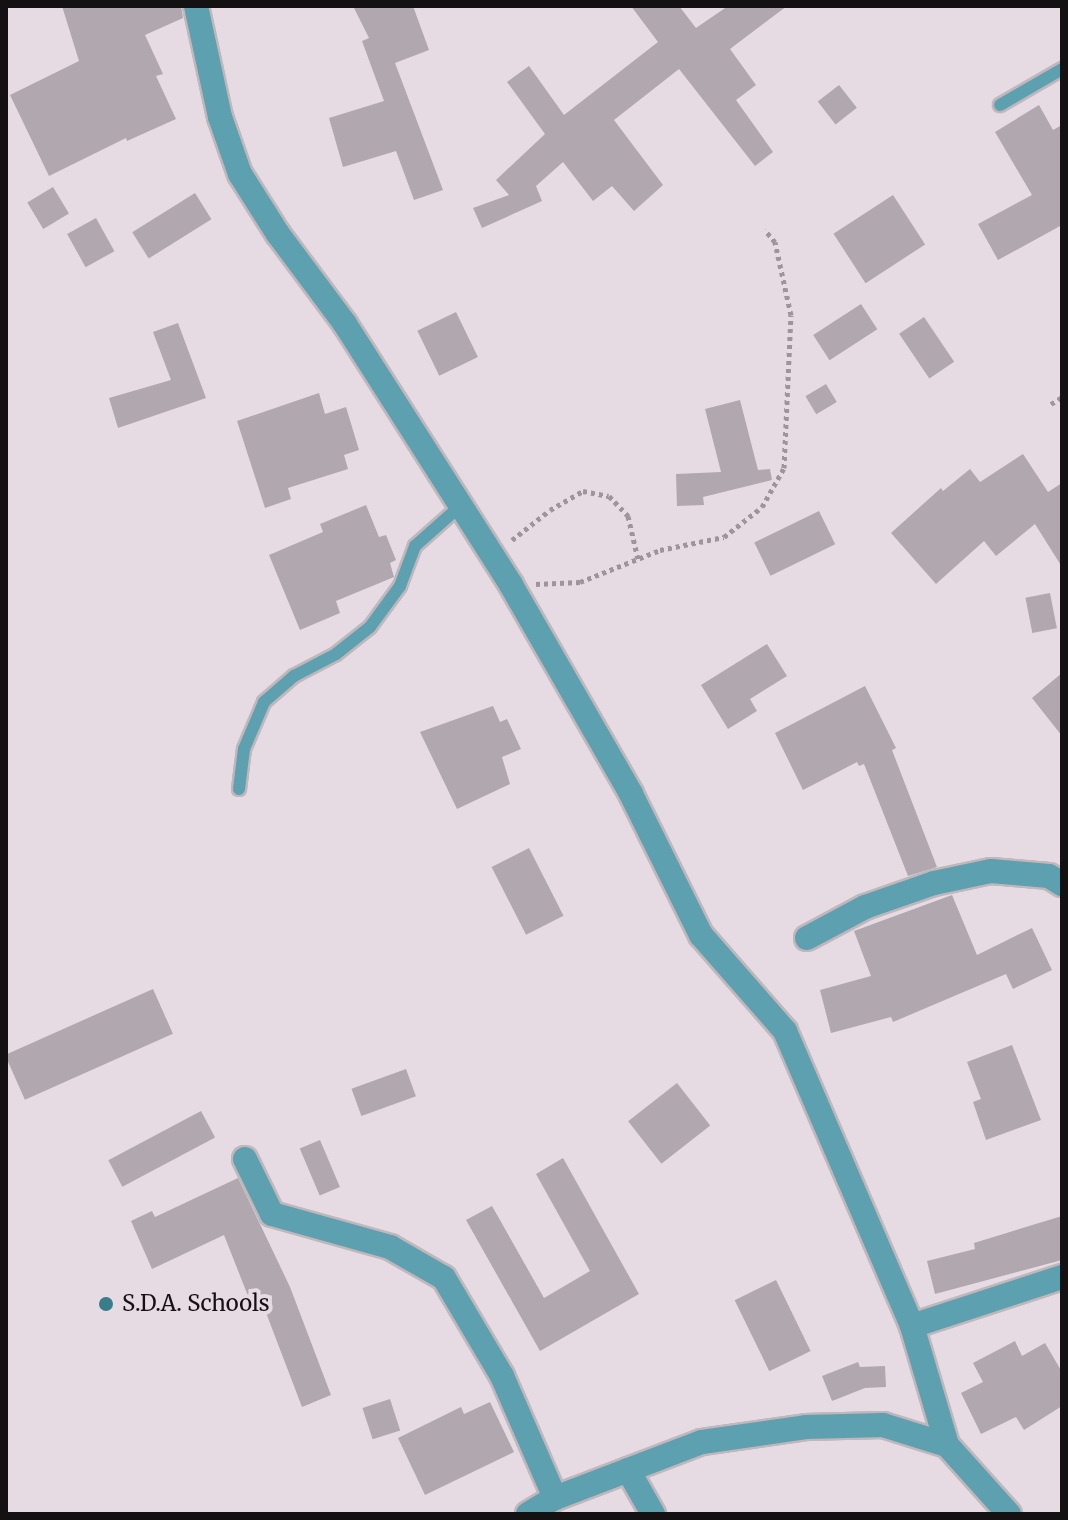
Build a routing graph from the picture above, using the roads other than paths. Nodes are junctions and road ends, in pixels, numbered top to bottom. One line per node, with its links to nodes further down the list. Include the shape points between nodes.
1 (196, 6): 4 (street, via 220,117 240,174 345,324)
2 (1062, 69): 3 (lane)
3 (1000, 105)
4 (460, 506): 5 (lane, via 415,546 400,586 370,627 264,702 244,749); 10 (street, via 631,794 701,935 785,1031)
5 (239, 789)
6 (1062, 884): 7 (street, via 1049,876 991,871 934,883 865,907)
7 (807, 938)
8 (245, 1159): 13 (street, via 272,1214 390,1247 444,1278 502,1376)
9 (1062, 1277): 10 (street)
10 (912, 1326): 11 (street)
11 (947, 1445): 12 (street, via 883,1425 806,1427 702,1442); 16 (street)
12 (628, 1470): 13 (street); 15 (street)
13 (555, 1498): 14 (street)
14 (528, 1514)
15 (653, 1514)
16 (1009, 1514)

